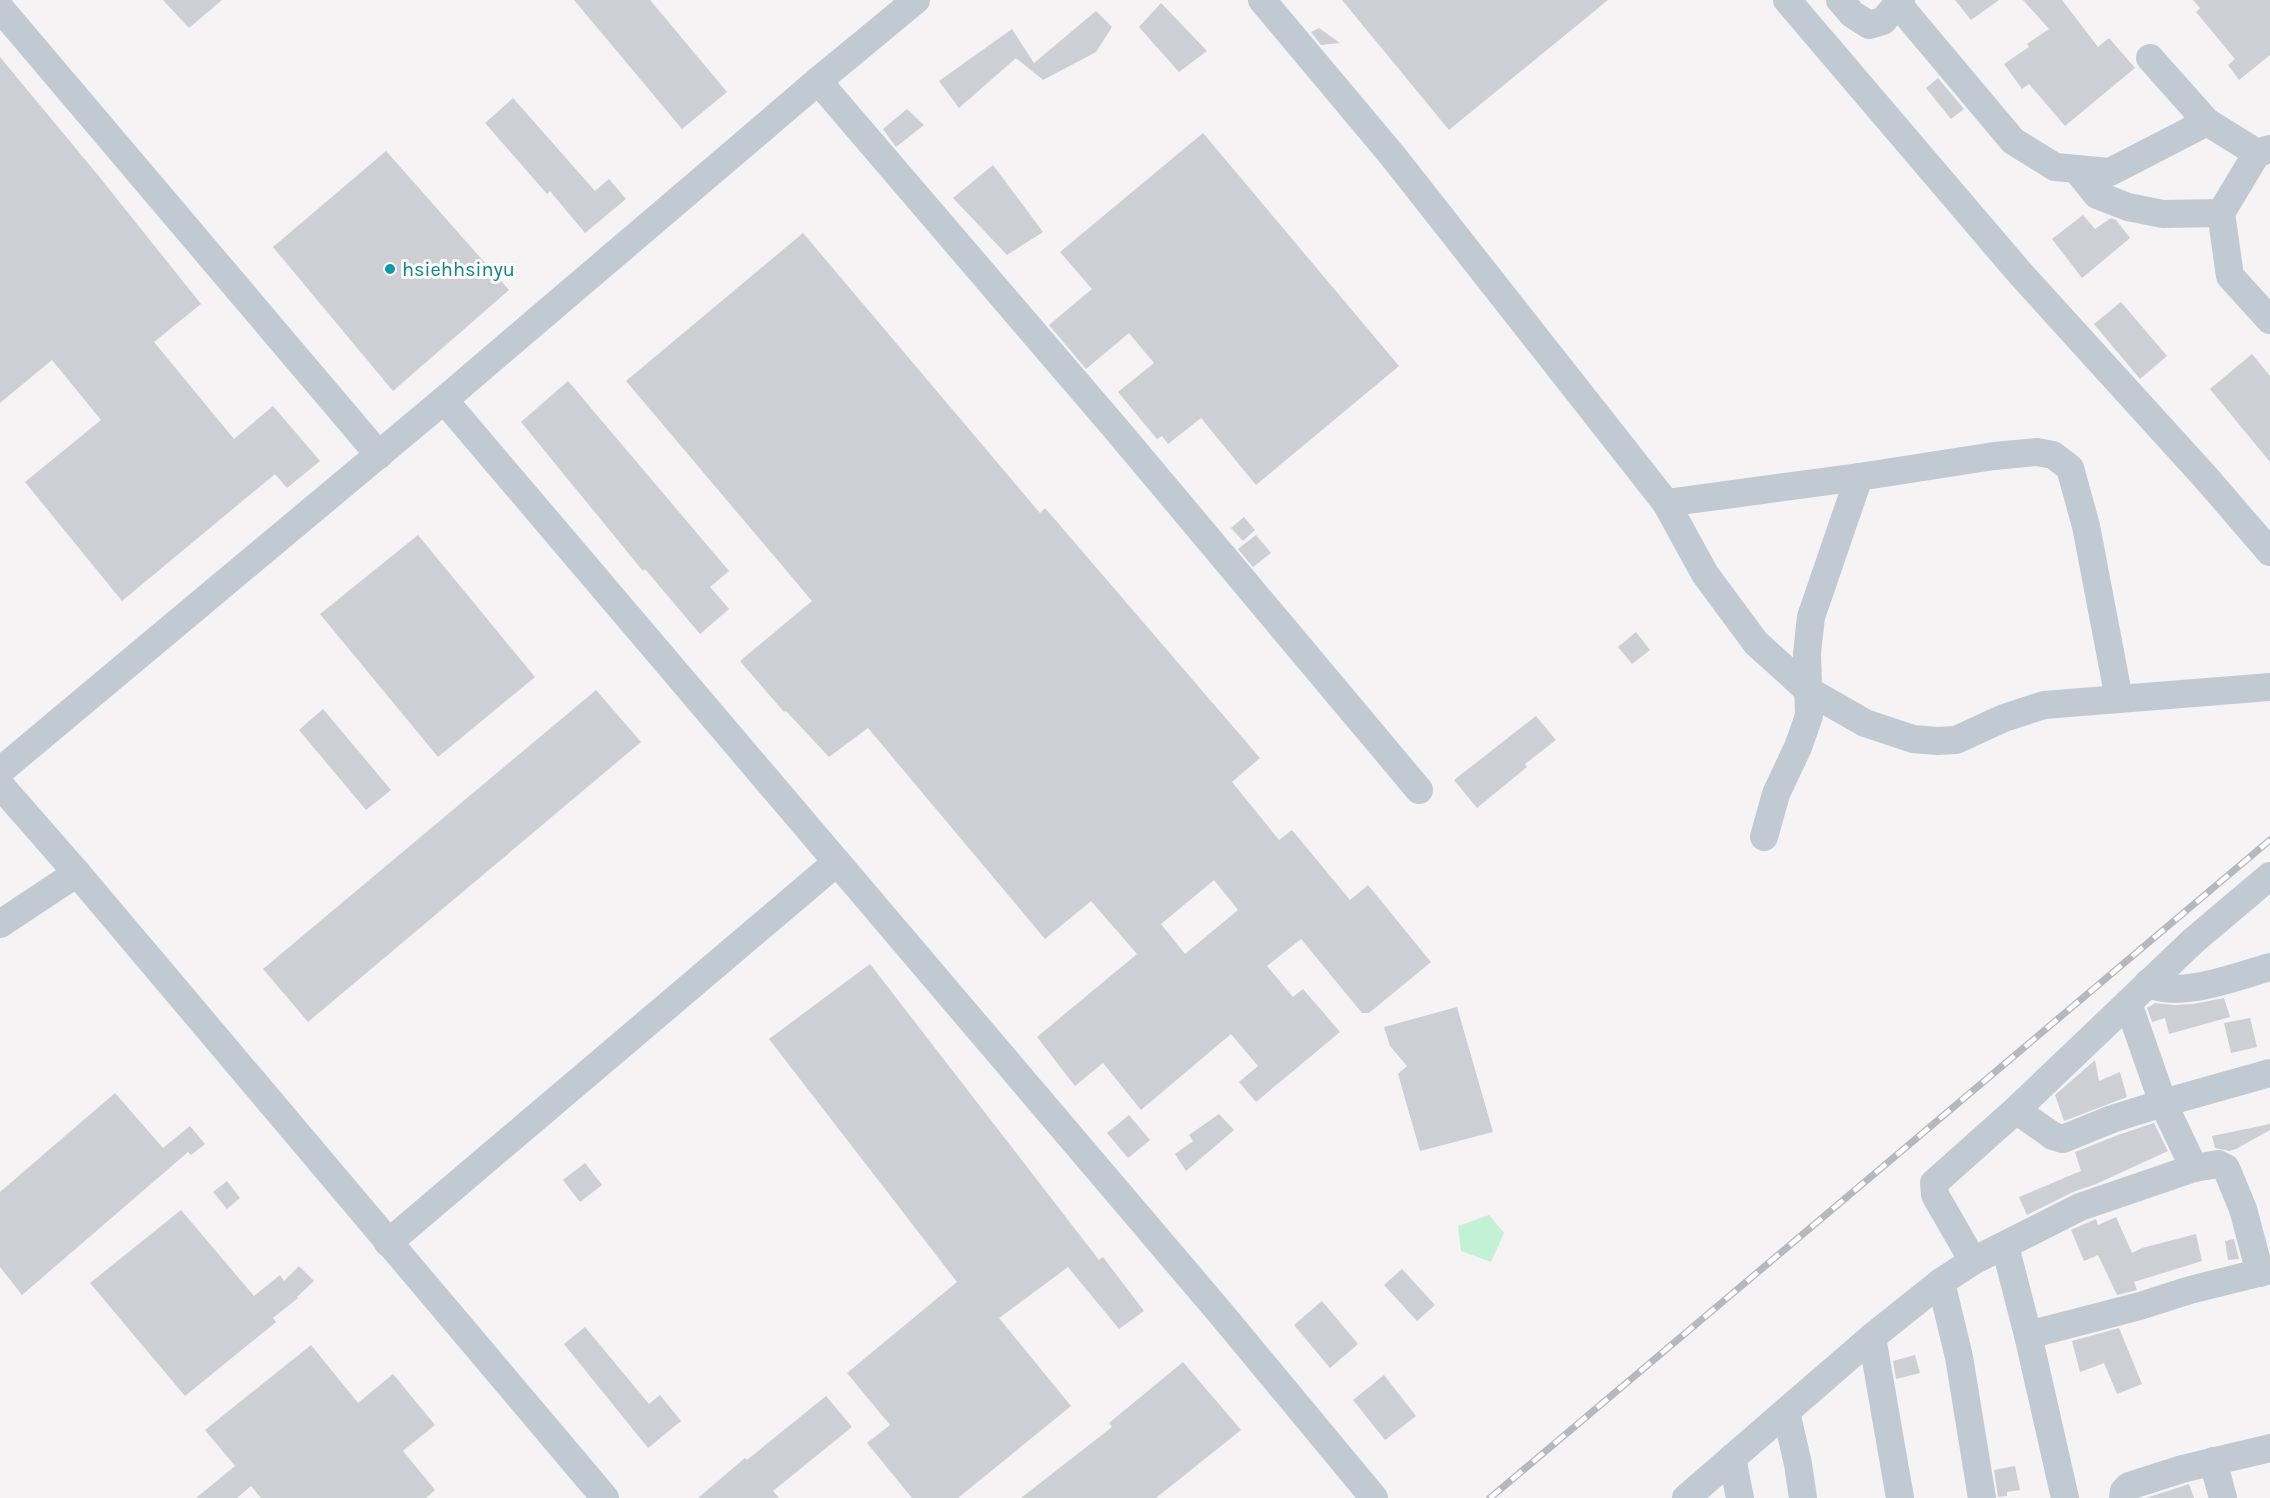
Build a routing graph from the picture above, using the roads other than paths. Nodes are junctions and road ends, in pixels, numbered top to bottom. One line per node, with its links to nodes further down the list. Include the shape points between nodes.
1 (915, 0): 8 (street)
2 (1262, 0): 17 (street, via 1392,155)
3 (1787, 0): 18 (street, via 2019,272)
4 (1840, 0): 5 (street, via 1869,25 1883,21)
5 (1899, 2): 11 (street, via 2013,141 2055,167)
6 (0, 8): 15 (street)
7 (2150, 58): 9 (street)
8 (818, 81): 14 (street); 24 (street, via 1118,430)
9 (2207, 122): 10 (street); 11 (street, via 2110,172)
10 (2264, 151): 12 (street)
11 (2076, 169): 12 (street, via 2097,195 2128,207 2163,214)
12 (2221, 213): 13 (street, via 2230,276)
13 (2270, 320)
14 (444, 400): 15 (street); 26 (street)
15 (379, 455): 22 (street)
16 (1859, 477): 17 (street); 20 (street, via 1810,617); 21 (street, via 2037,452 2053,455 2070,468 2086,526)
17 (1666, 503): 20 (street, via 1706,574 1756,643)
18 (2270, 552)
19 (2270, 687): 21 (street)
20 (1809, 691): 21 (street, via 1865,723 1913,739 1937,741 1956,740 2044,705); 25 (street, via 1809,716 1776,794)
21 (2119, 699)
22 (0, 771)
23 (0, 785): 27 (street)
24 (1419, 790)
25 (1764, 837)
26 (837, 862): 37 (street); 49 (street)
27 (77, 873): 29 (street); 37 (street)
28 (2270, 876): 31 (street)
29 (0, 924)
30 (2270, 967): 31 (street, via 2183,988 2157,988)
31 (2148, 983): 32 (street)
32 (2128, 1003): 34 (street); 35 (street)
33 (2269, 1077): 34 (street)
34 (2163, 1103): 35 (street, via 2063,1139 2052,1136); 36 (street)
35 (2016, 1110): 39 (street, via 1934,1183 1935,1195)
36 (2194, 1168): 38 (street, via 2080,1207); 40 (street, via 2218,1164 2226,1168)
37 (388, 1243): 48 (street)
38 (2005, 1246): 39 (street); 42 (street)
39 (1973, 1261): 41 (street)
40 (2265, 1272): 42 (street)
41 (1941, 1282): 43 (street); 54 (street, via 1959,1357)
42 (2028, 1335): 55 (street)
43 (1872, 1337): 44 (street); 53 (street)
44 (1786, 1412): 46 (street); 52 (street)
45 (2270, 1448): 47 (street)
46 (1732, 1458): 50 (street); 51 (street)
47 (2213, 1461): 56 (street, via 2129,1486); 57 (street)
48 (605, 1498)
49 (1374, 1498)
50 (1686, 1498)
51 (1740, 1498)
52 (1803, 1498)
53 (1900, 1498)
54 (1982, 1498)
55 (2065, 1498)
56 (2123, 1498)
57 (2223, 1498)

